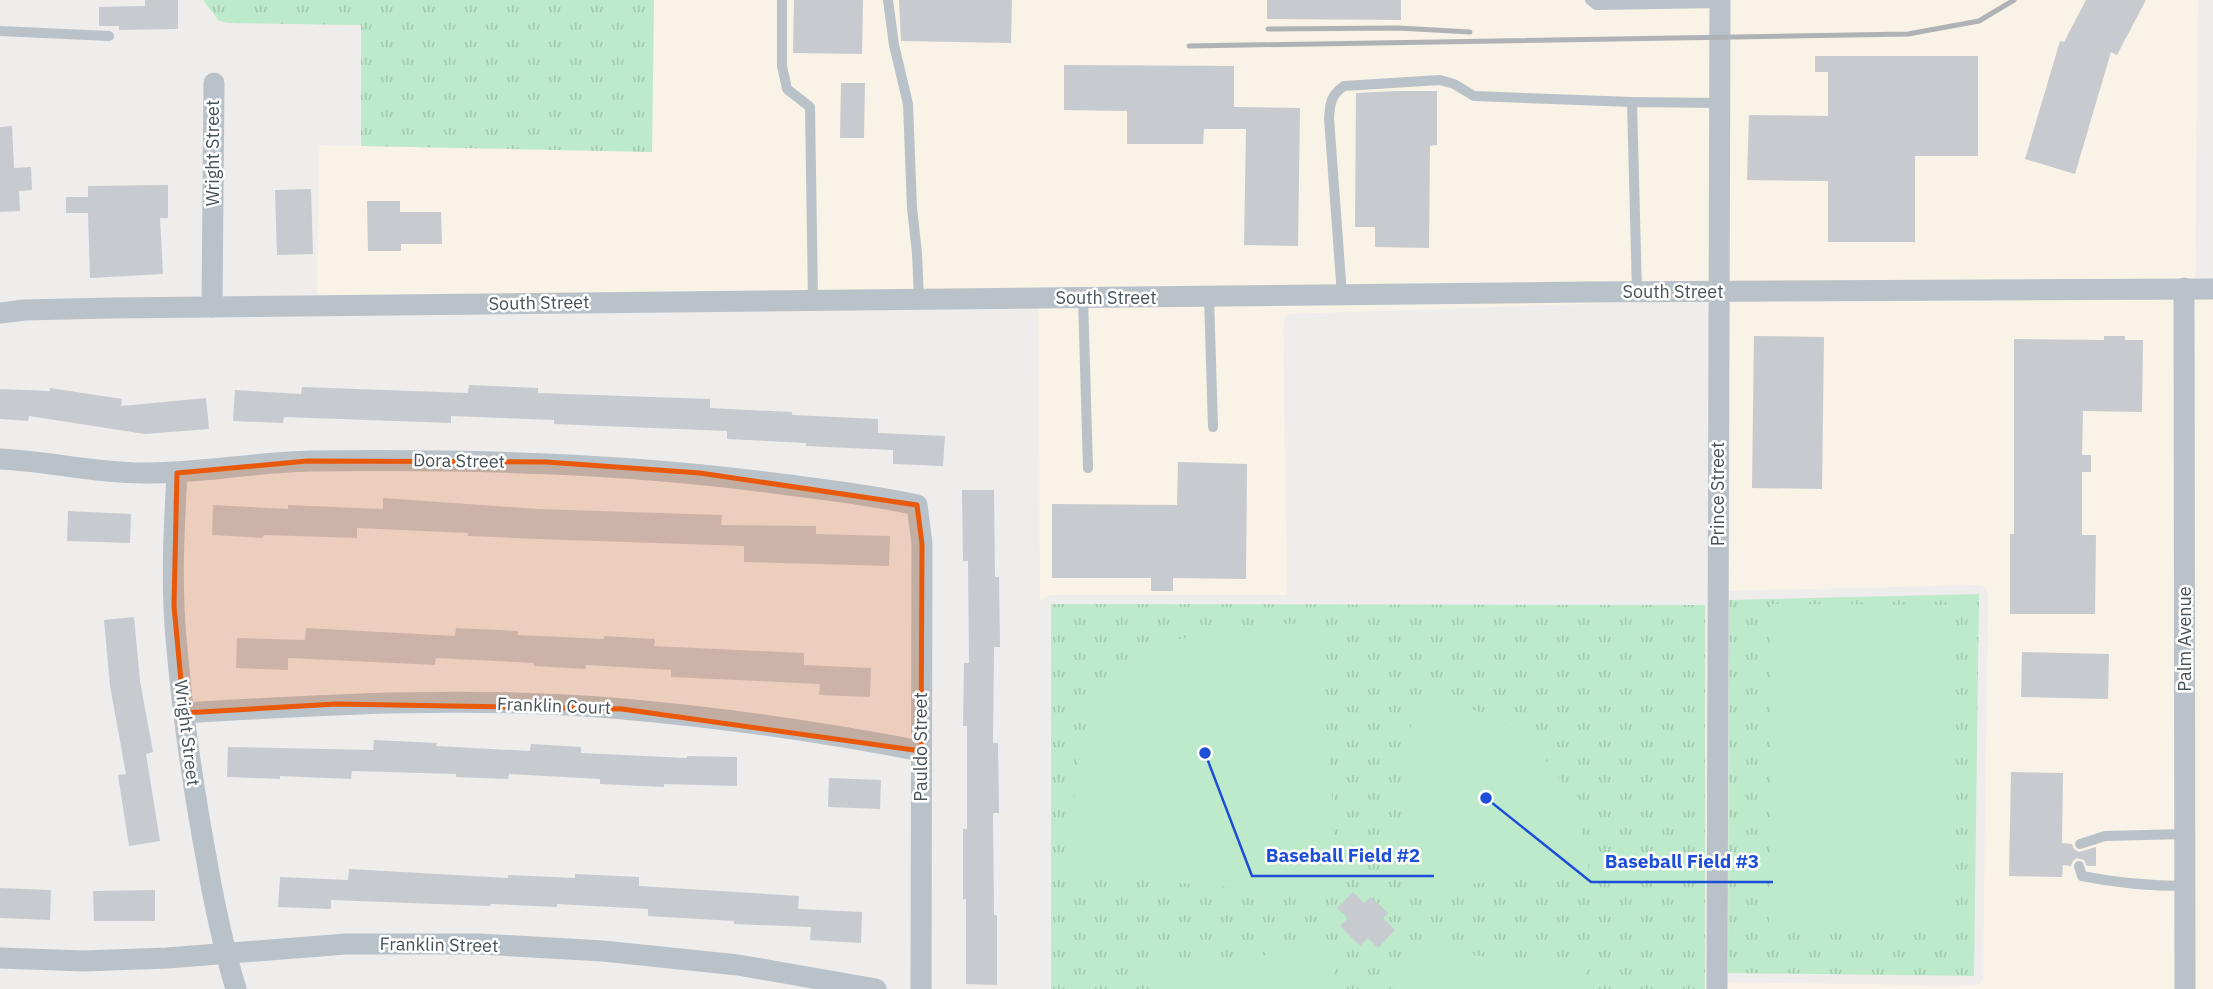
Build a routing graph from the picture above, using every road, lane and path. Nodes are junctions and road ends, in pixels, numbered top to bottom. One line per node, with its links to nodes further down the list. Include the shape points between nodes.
1 (782, 0): 19 (lane, via 782,66 787,89 810,107)
2 (888, 0): 18 (lane, via 908,103)
3 (1590, 0): 5 (lane, via 1596,5)
4 (1720, 1): 5 (lane); 10 (street, Prince Street)
5 (1676, 2)
6 (0, 31): 7 (lane)
7 (109, 36)
8 (214, 83): 20 (street, Wright Street)
9 (1632, 102): 10 (lane); 13 (lane); 15 (lane, via 1474,96 1440,80 1344,86 1330,101 1329,118)
10 (1719, 103): 14 (street, Prince Street)
11 (2184, 288): 12 (street, South Street); 14 (street, South Street); 29 (street, Palm Avenue)
12 (2213, 289)
13 (1637, 292): 14 (street, South Street); 15 (street, South Street)
14 (1719, 292): 38 (street, Prince Street)
15 (1342, 295): 16 (street, South Street)
16 (1209, 297): 17 (street, South Street); 22 (lane)
17 (1083, 298): 18 (street, South Street); 24 (lane)
18 (919, 299): 19 (street, South Street)
19 (813, 300): 20 (street, South Street)
20 (212, 307): 21 (street, South Street)
21 (0, 313)
22 (1213, 427)
23 (0, 459): 25 (street, Dora Street, via 115,472)
24 (1088, 468)
25 (177, 473): 26 (street, Dora Street, via 307,461 546,463 700,473); 27 (street, Wright Street, via 174,606)
26 (917, 505): 28 (street, Pauldo Street, via 922,544)
27 (184, 713): 28 (street, Franklin Court, via 433,702 567,706 778,727); 33 (street, Wright Street)
28 (921, 751): 37 (street, Pauldo Street)
29 (2185, 834): 30 (lane, via 2105,836); 32 (street, Palm Avenue)
30 (2080, 844)
31 (2079, 866): 32 (lane, via 2082,876)
32 (2186, 886): 39 (street, Palm Avenue)
33 (225, 953): 34 (street, Franklin Street, via 84,961); 35 (street, Wright Street); 36 (street, Franklin Street, via 358,944 603,951 738,965)
34 (0, 958)
35 (236, 989)
36 (876, 989)
37 (921, 989)
38 (1717, 989)
39 (2185, 989)

